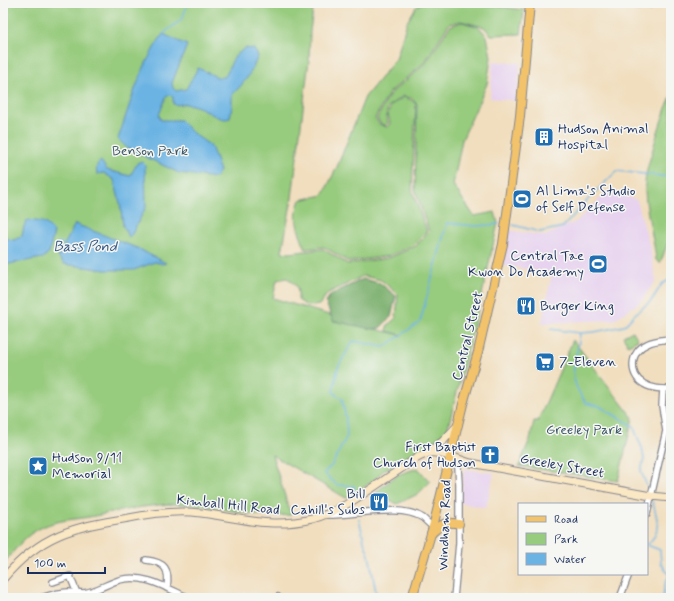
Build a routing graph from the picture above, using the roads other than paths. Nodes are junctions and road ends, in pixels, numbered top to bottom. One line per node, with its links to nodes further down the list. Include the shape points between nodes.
1 (530, 3): 5 (main road, Central Street, via 520,116 503,244)
2 (671, 339): 3 (street, via 645,344 637,351 633,360 635,374 641,382 650,387)
3 (663, 389): 4 (street); 8 (street, via 662,406 666,431)
4 (671, 389)
5 (458, 424): 6 (street, Kimball Hill Road, via 443,441); 7 (main road, Central Street)
6 (424, 455): 7 (street, via 430,453); 11 (street, Kimball Hill Road, via 353,500)
7 (450, 456): 8 (street, Greeley Street, via 470,463); 12 (street, Windham Road, via 458,467); 13 (main road, Central Street)
8 (651, 496): 9 (street, Greeley Street); 10 (street)
9 (671, 498)
10 (648, 510)
11 (324, 515): 13 (street, via 405,512 423,518); 16 (street, Kimball Hill Road, via 291,523 267,524 202,513 177,512 94,524 70,530 48,540 19,561)
12 (459, 524): 13 (main road, via 447,522); 23 (street, Windham Road)
13 (432, 530): 22 (main road, Central Street)
14 (146, 560): 18 (street, via 157,562 166,570)
15 (629, 575): 24 (street)
16 (3, 579)
17 (53, 582): 19 (street, via 70,576)
18 (167, 588): 19 (street, via 146,579 133,578); 21 (street)
19 (79, 595): 20 (street, via 58,593)
20 (41, 598)
21 (189, 598)
22 (412, 598)
23 (454, 598)
24 (620, 598)

